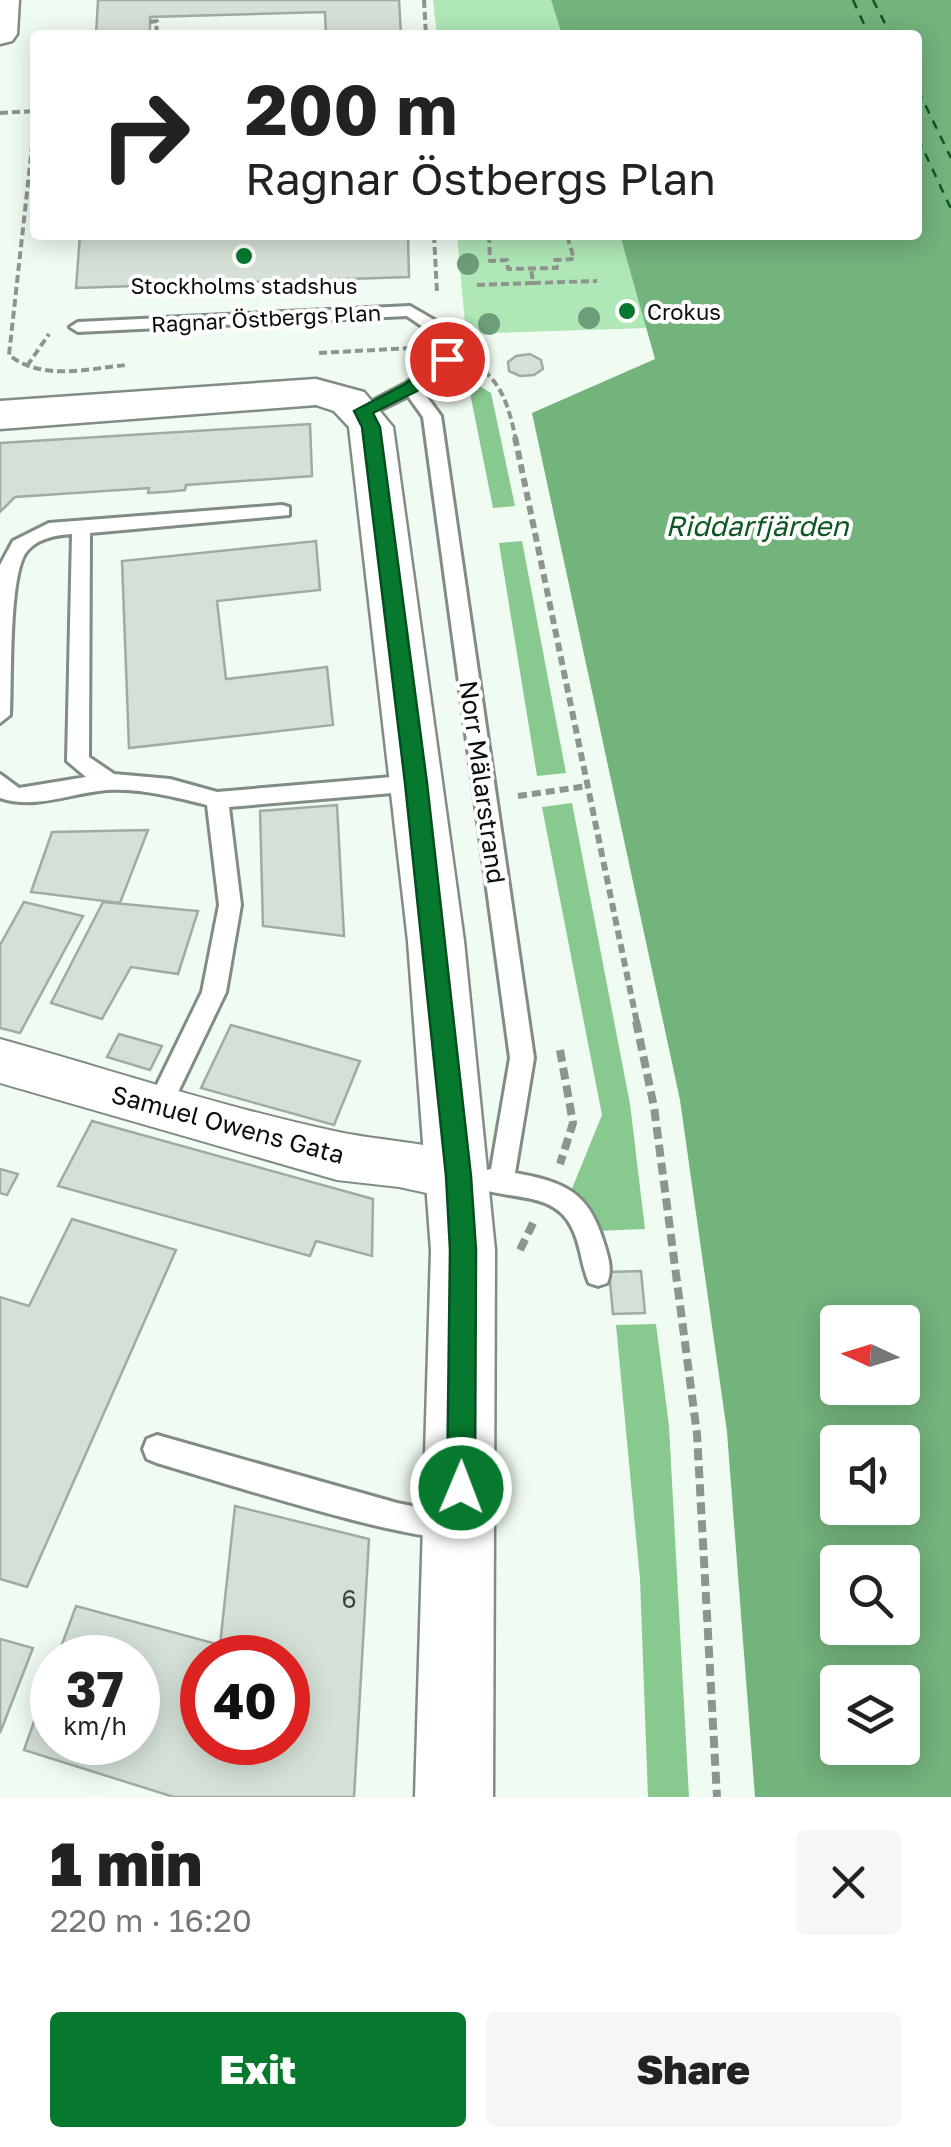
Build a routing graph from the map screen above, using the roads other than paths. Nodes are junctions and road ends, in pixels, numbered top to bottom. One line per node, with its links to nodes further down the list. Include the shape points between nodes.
1 (3, 0): 2 (street)
2 (0, 34)
3 (78, 327): 5 (lane, Ragnar Östbergs Plan, via 410,311 437,329 447,359)
4 (14, 378): 7 (street)
5 (411, 388): 6 (lane); 18 (lane, Norr Mälarstrand, via 432,416 522,1058)
6 (358, 406): 7 (street, via 316,392); 14 (street, Norr Mälarstrand, via 371,427)
7 (77, 408): 8 (street)
8 (0, 415)
9 (282, 511): 10 (lane)
10 (81, 527): 11 (lane, via 50,529 20,546 6,572); 13 (lane, via 78,761)
11 (0, 715)
12 (0, 782): 13 (lane, via 4,791 20,796)
13 (109, 782): 15 (lane, via 170,787)
14 (416, 783): 15 (lane); 18 (street, Norr Mälarstrand)
15 (217, 800): 17 (lane, via 230,905 214,992)
16 (0, 1061): 17 (street, Samuel Owens Gata)
17 (159, 1105): 18 (street, Samuel Owens Gata, via 337,1156)
18 (480, 1180): 19 (lane, via 551,1190 578,1209); 21 (street, Norr Mälarstrand, via 463,1250)
19 (598, 1274)
20 (157, 1449): 21 (lane, via 396,1517)
21 (461, 1527): 22 (street, Norr Mälarstrand)
22 (454, 1797)

